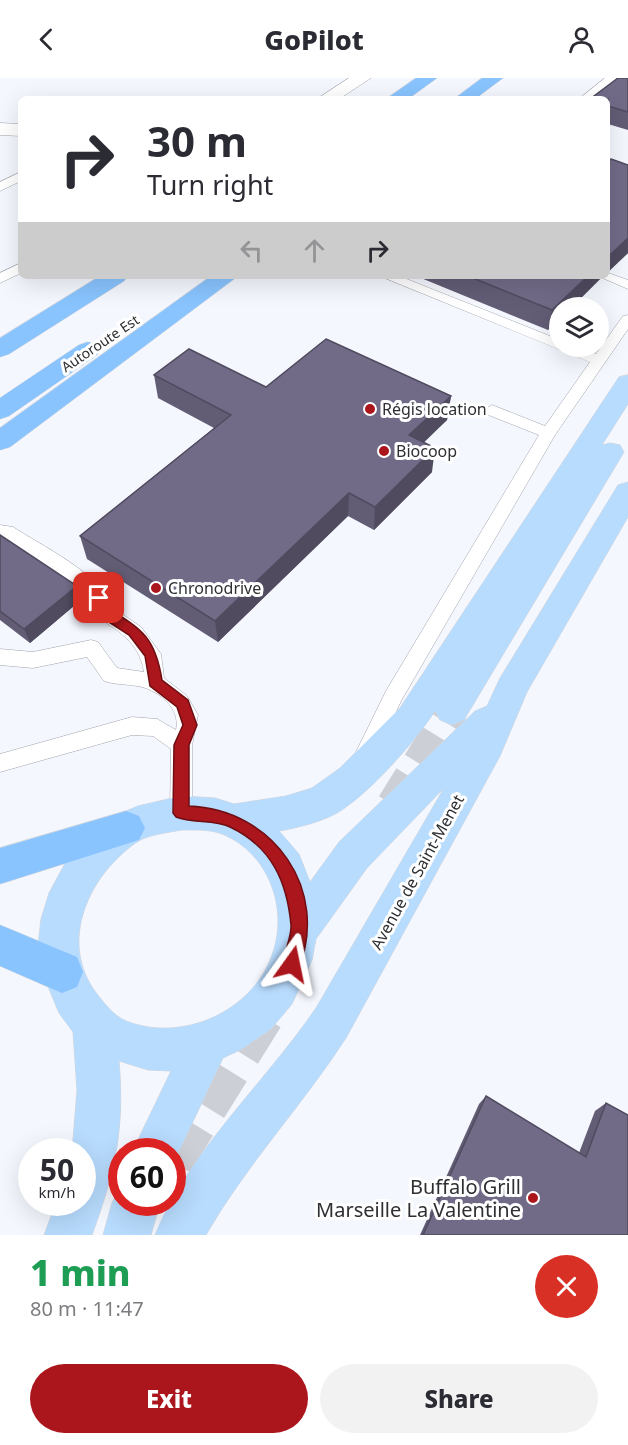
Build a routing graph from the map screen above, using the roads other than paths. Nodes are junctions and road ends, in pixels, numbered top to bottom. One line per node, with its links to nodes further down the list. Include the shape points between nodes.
1 (362, 78): 6 (street)
2 (428, 78): 7 (highway)
3 (496, 78): 8 (highway); 9 (highway)
4 (608, 81): 5 (lane); 10 (lane)
5 (620, 89)
6 (331, 96)
7 (400, 96)
8 (468, 96)
9 (473, 96)
10 (588, 96)
11 (0, 129): 12 (street)
12 (18, 130)
13 (18, 178): 14 (lane)
14 (0, 187)
15 (18, 269): 17 (lane)
16 (610, 278): 22 (lane)
17 (0, 279)
18 (111, 279): 25 (highway)
19 (195, 279): 29 (highway, Autoroute Est)
20 (222, 279): 33 (highway)
21 (395, 279): 24 (lane)
22 (628, 285)
23 (628, 319): 27 (lane)
24 (549, 341)
25 (0, 350)
26 (591, 357): 27 (lane)
27 (598, 360): 32 (lane)
28 (628, 383): 42 (main road, via 412,717)
29 (0, 410)
30 (492, 410): 32 (lane)
31 (628, 422): 39 (main road)
32 (548, 433): 42 (lane, via 393,697)
33 (0, 441)
34 (628, 492): 38 (main road, Avenue de Saint-Menet)
35 (0, 531): 37 (lane, via 85,583 99,598 100,609 134,632 151,654)
36 (0, 657): 37 (lane, via 33,660 91,648 111,675)
37 (155, 682): 40 (lane, via 183,704 190,725)
38 (512, 688): 47 (main road, via 480,731 353,855); 58 (main road, Avenue de Saint-Menet, via 488,745 332,1023 214,1176)
39 (452, 710)
40 (182, 745): 41 (lane, via 157,728 132,726); 43 (lane)
41 (0, 763)
42 (353, 779): 44 (main road, via 323,802 286,813)
43 (181, 813): 44 (main road, via 202,813); 45 (main road)
44 (234, 821): 47 (main road, via 270,846 293,883)
45 (126, 828): 46 (highway); 49 (main road, via 93,853 69,888 58,928)
46 (0, 866)
47 (300, 928): 51 (main road, via 292,964 272,998 243,1026)
48 (0, 945): 49 (highway)
49 (62, 972): 50 (main road, via 73,1000)
50 (94, 1025): 51 (main road, via 127,1044 166,1051); 53 (main road, via 100,1122)
51 (207, 1044): 52 (main road)
52 (162, 1138)
53 (96, 1139)
54 (75, 1216): 56 (main road)
55 (132, 1216): 57 (main road)
56 (68, 1235)
57 (127, 1235)
58 (179, 1235)

